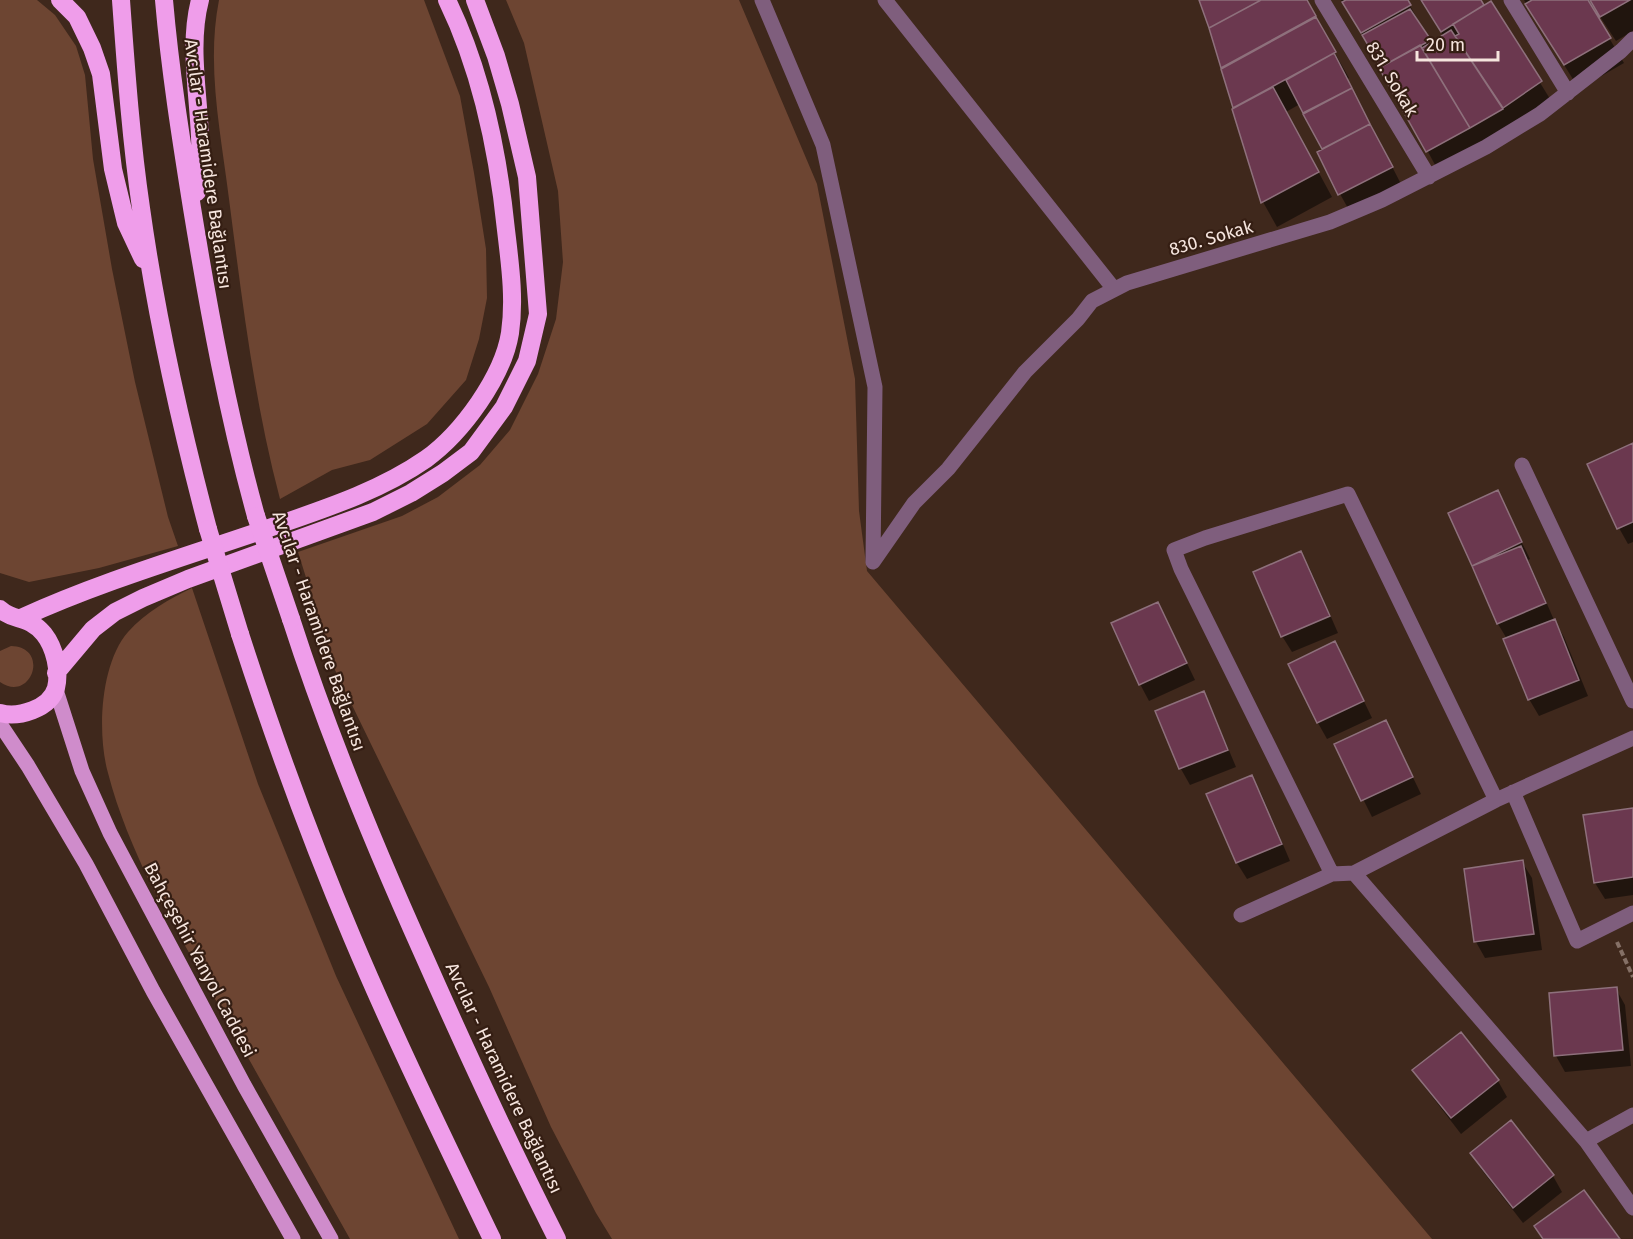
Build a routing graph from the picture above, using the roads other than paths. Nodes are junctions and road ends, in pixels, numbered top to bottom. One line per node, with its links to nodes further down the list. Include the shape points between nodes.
1 (60, 0): 15 (highway, via 77,17 101,74 113,169 126,224)
2 (121, 0): 15 (highway, via 141,207)
3 (164, 0): 14 (highway, Avcılar - Haramidere Bağlantısı)
4 (200, 0): 14 (highway, via 195,17 199,148)
5 (447, 0): 18 (highway, via 472,59 490,124 502,188 513,289 510,334 478,406 426,459 344,502)
6 (475, 0): 19 (highway, via 501,75 527,177 538,314 527,361 504,407 471,452 411,493 373,512 188,579 115,612 93,629)
7 (762, 0): 16 (street, 830. Sokak, via 823,145 875,387 873,562 914,503 948,469 1024,372 1092,301)
8 (885, 0): 16 (street)
9 (1322, 0): 13 (street, 831. Sokak)
10 (1511, 0): 12 (street)
11 (1633, 39): 12 (street, 830. Sokak)
12 (1568, 93): 13 (street, 830. Sokak, via 1486,147)
13 (1429, 177): 16 (street, 830. Sokak, via 1330,222)
14 (193, 211): 36 (highway, Avcılar - Haramidere Bağlantısı, bridge, via 226,399 256,516 322,713 370,834 463,1045)
15 (152, 278): 35 (highway, bridge, via 187,450 208,529 280,752 352,938)
16 (1114, 290)
17 (1522, 465): 20 (street)
18 (7, 614): 19 (highway, via 35,624 51,646)
19 (56, 682): 21 (highway, via 46,702 34,710 20,715); 34 (main road, Bahçeşehir Yanyol Caddesi, via 82,771 110,833)
20 (1633, 701)
21 (0, 713)
22 (0, 724): 33 (main road, via 86,864)
23 (1633, 738): 24 (street)
24 (1513, 792): 25 (street); 28 (street, via 1577,941)
25 (1496, 800): 26 (street); 27 (street, via 1348,494 1174,550)
26 (1354, 873): 27 (street); 31 (street)
27 (1332, 874): 29 (street)
28 (1633, 913)
29 (1241, 915)
30 (1633, 1115): 31 (street)
31 (1586, 1141): 32 (street)
32 (1633, 1208)
33 (293, 1239)
34 (331, 1239)
35 (492, 1239)
36 (557, 1239)

